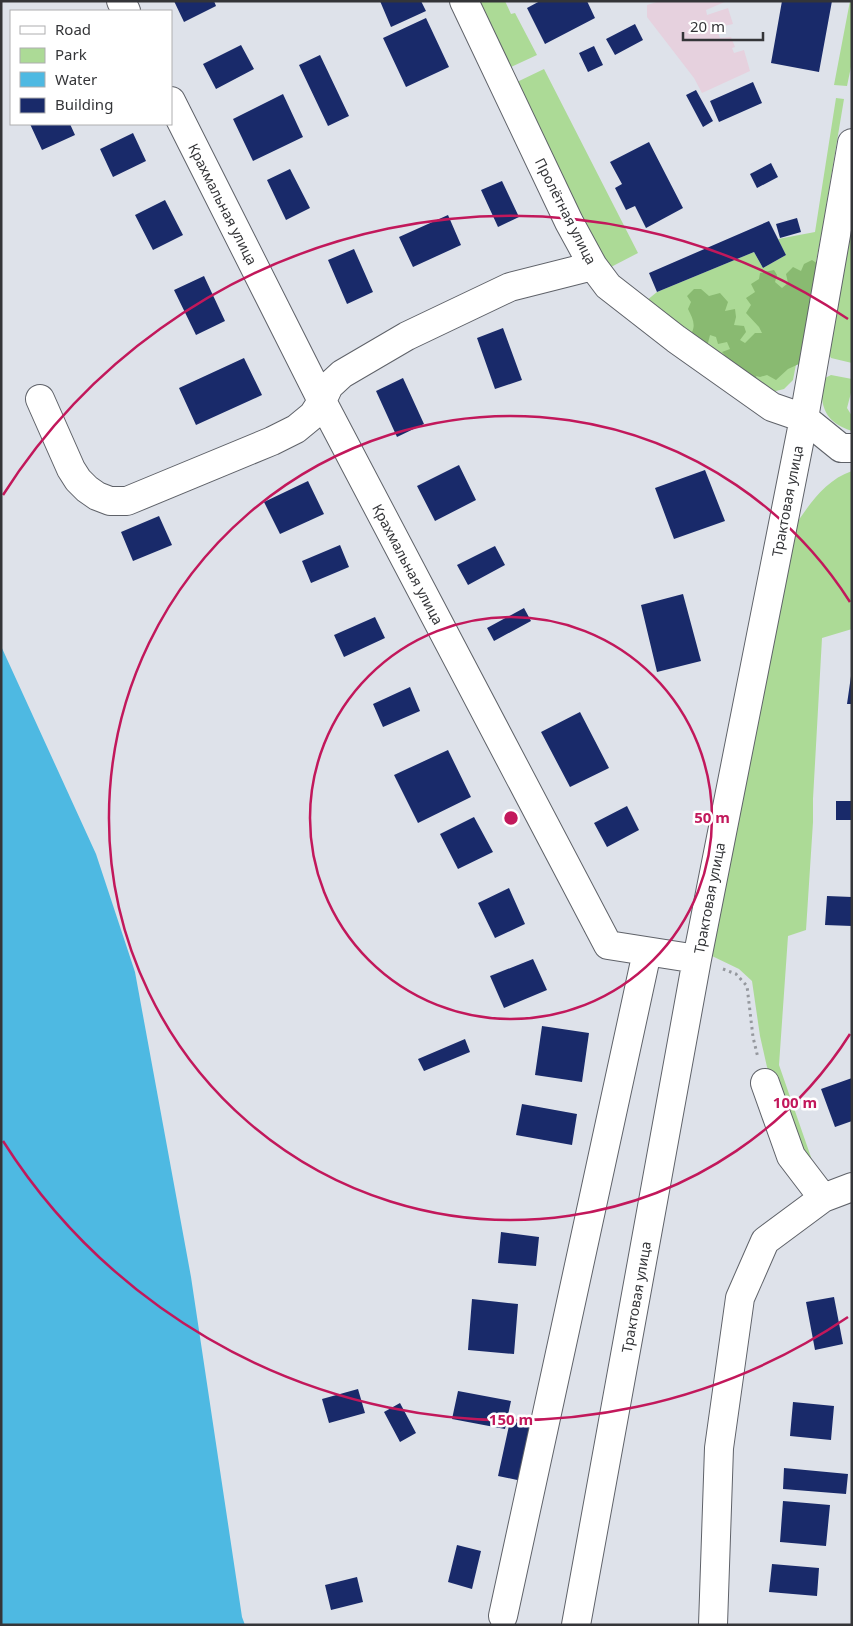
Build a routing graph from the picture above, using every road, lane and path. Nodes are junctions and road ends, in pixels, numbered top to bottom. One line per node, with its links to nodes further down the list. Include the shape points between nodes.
1 (464, 1): 4 (street, Пролётная улица)
2 (172, 103): 6 (street, Крахмальная улица)
3 (852, 143): 7 (street, Трактовая улица)
4 (593, 266): 6 (street, via 510,287 407,336 342,374 329,386); 7 (street, Пролётная улица, via 608,286 676,339 772,407)
5 (40, 398): 6 (street, via 78,480 87,489 110,501 127,501 272,441 296,429)
6 (322, 401): 9 (street, Крахмальная улица, via 608,945)
7 (804, 418): 8 (street, via 840,448); 10 (street, Трактовая улица)
8 (852, 448)
9 (648, 952): 10 (street, Крахмальная улица); 15 (street)
10 (697, 959): 11 (path, via 736,974 747,986); 16 (street, Трактовая улица)
11 (753, 1037)
12 (765, 1083): 14 (street, via 792,1156)
13 (852, 1187): 14 (street)
14 (822, 1198): 17 (street, via 765,1241 740,1298 721,1439)
15 (503, 1616)
16 (576, 1625)
17 (713, 1625)

